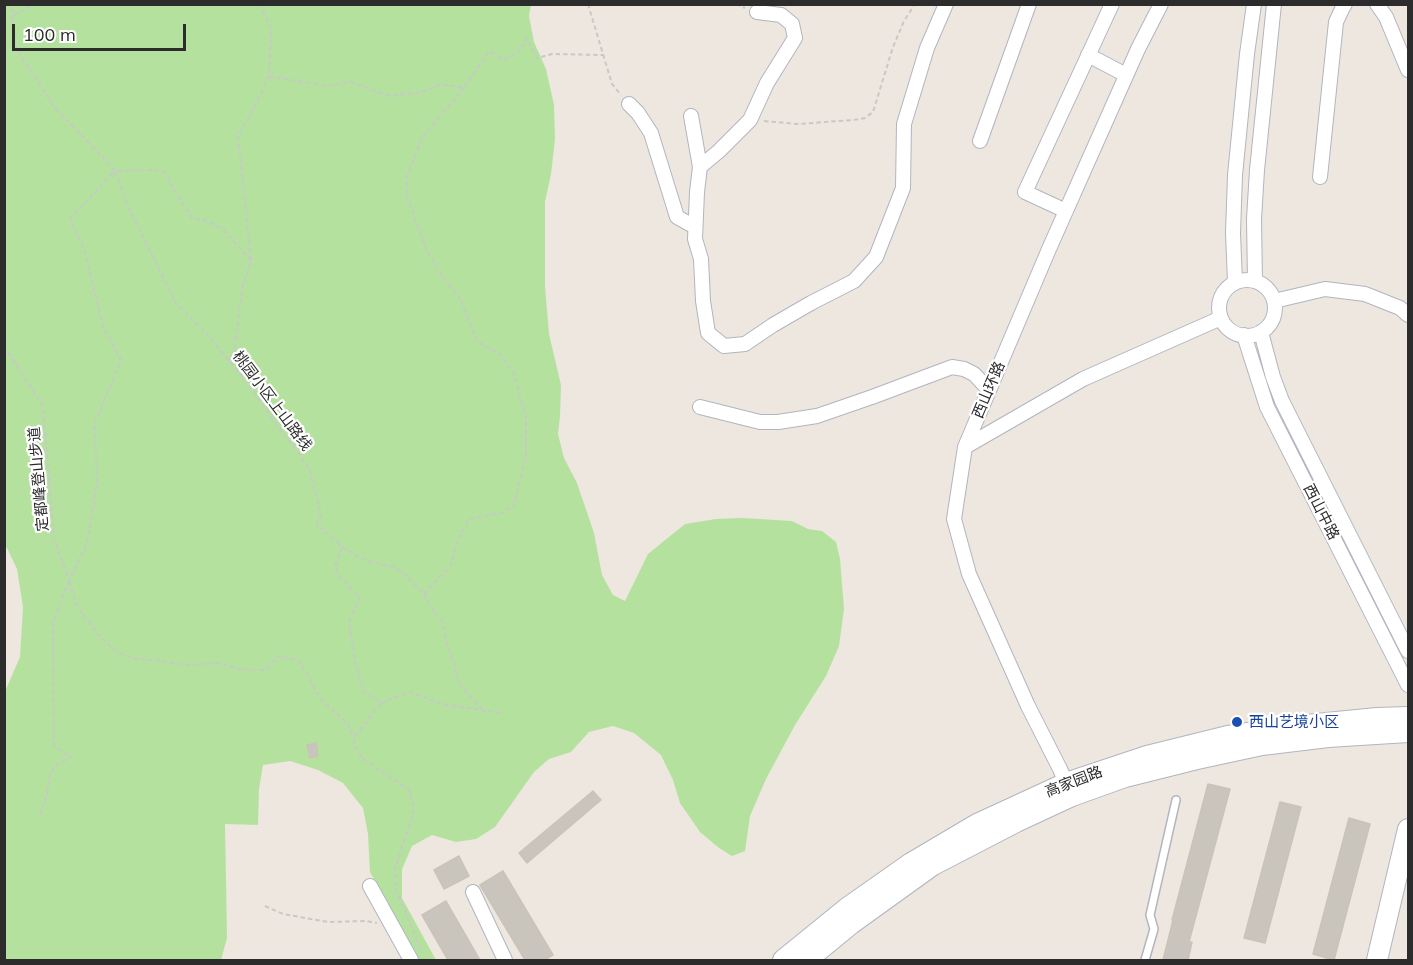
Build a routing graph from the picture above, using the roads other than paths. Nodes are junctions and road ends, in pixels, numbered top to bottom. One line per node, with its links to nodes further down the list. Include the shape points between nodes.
1 (946, 4): 19 (street, via 927,48 904,124 903,188 876,257 854,281 745,344 724,346 708,333)
2 (1029, 4): 15 (street)
3 (1112, 4): 10 (street)
4 (1161, 4): 12 (street, 西山环路)
5 (1254, 4): 21 (street, via 1235,175)
6 (1274, 4): 20 (street, via 1257,170)
7 (1345, 4): 17 (street, via 1336,22)
8 (1377, 4): 11 (street)
9 (757, 12): 16 (street, via 781,15 792,24 795,38 750,120)
10 (1088, 55): 12 (street); 18 (street, via 1025,192)
11 (1408, 70)
12 (1126, 75): 18 (street, 西山环路)
13 (629, 104): 19 (street, via 651,133 677,217)
14 (691, 116): 16 (street)
15 (980, 141)
16 (700, 167): 19 (street)
17 (1320, 177)
18 (1066, 211): 27 (street, 西山环路)
19 (695, 227)
20 (1255, 281): 21 (street); 22 (street, via 1266,287)
21 (1235, 283): 24 (street, via 1220,301)
22 (1274, 302): 23 (street, via 1325,289 1365,294); 25 (street, via 1274,317)
23 (1408, 315)
24 (1221, 318): 26 (street, via 1232,331); 29 (street, via 1083,379)
25 (1261, 332): 26 (street); 30 (street, 西山中路, via 1282,401)
26 (1244, 335): 31 (street, 西山中路, via 1267,407)
27 (989, 390): 28 (street, via 974,374 952,367 817,416 760,422); 29 (street, 西山环路)
28 (700, 407)
29 (965, 447): 34 (street, 西山环路, via 954,519 969,574)
30 (1408, 651)
31 (1408, 685)
32 (1408, 717): 34 (main road, 高家园路, via 1228,736 1147,756)
33 (1408, 732): 42 (main road, 高家园路, via 1328,736 1262,745 1125,777 1072,796 933,865)
34 (1066, 783): 41 (main road, 高家园路, via 977,824 911,863)
35 (1176, 800): 43 (lane, via 1150,915 1154,929)
36 (1408, 829): 44 (main road)
37 (370, 886): 39 (street, via 392,926)
38 (473, 892): 40 (street)
39 (416, 957)
40 (505, 960)
41 (783, 960)
42 (807, 960)
43 (1145, 960)
44 (1377, 960)

